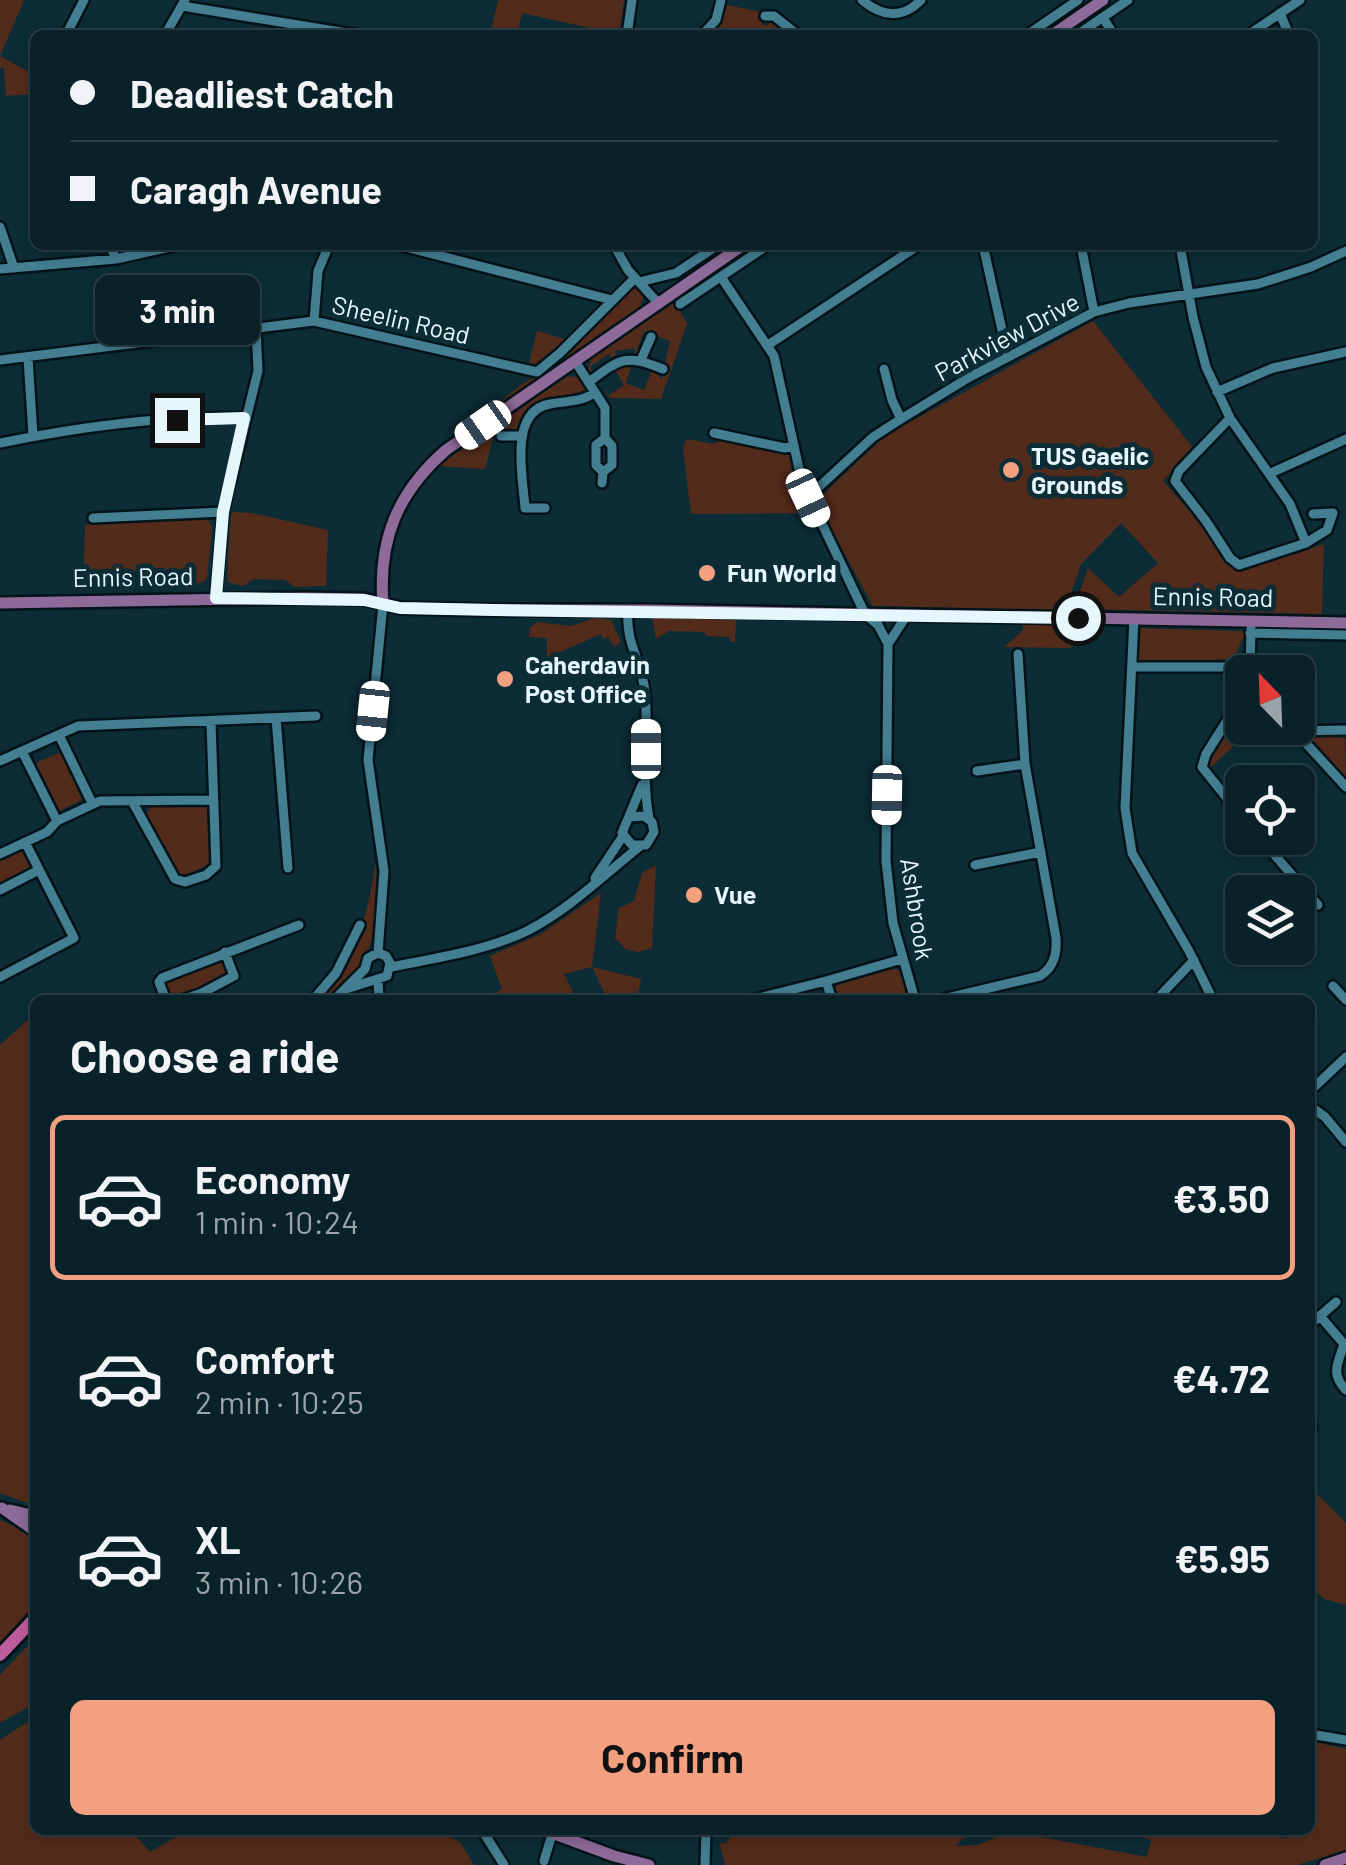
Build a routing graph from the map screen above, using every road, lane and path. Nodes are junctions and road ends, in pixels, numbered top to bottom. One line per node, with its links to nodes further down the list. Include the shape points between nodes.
1 (84, 0): 14 (street)
2 (632, 0): 17 (street)
3 (721, 0): 18 (street)
4 (862, 0): 5 (street, via 892,15)
5 (921, 0)
6 (1078, 0): 20 (street)
7 (1103, 0): 21 (main road)
8 (1128, 0): 13 (street)
9 (1300, 0): 11 (street)
10 (184, 3): 15 (street); 16 (street)
11 (1280, 13): 24 (street); 25 (street)
12 (765, 16): 19 (street)
13 (1103, 18): 22 (street); 23 (street)
14 (69, 30)
15 (168, 30)
16 (331, 30)
17 (628, 30)
18 (707, 30)
19 (792, 30)
20 (1034, 30)
21 (1059, 30)
22 (1085, 30)
23 (1111, 30)
24 (1255, 30)
25 (1287, 30)
26 (0, 228): 41 (street)
27 (112, 250): 40 (street)
28 (156, 250): 40 (street)
29 (327, 250): 50 (street)
30 (417, 250): 46 (street)
31 (617, 250): 44 (street)
32 (710, 250): 44 (street, via 676,273)
33 (736, 250): 47 (main road)
34 (761, 250): 43 (street)
35 (912, 250): 53 (street)
36 (984, 250): 55 (street)
37 (1082, 250): 49 (street)
38 (1181, 250): 45 (street)
39 (1346, 251): 45 (street, Parkview Drive, via 1282,278)
40 (116, 259): 41 (street)
41 (14, 268): 42 (street)
42 (0, 269)
43 (721, 277): 48 (street); 53 (street)
44 (637, 280): 46 (street, Sheelin Road); 47 (street)
45 (1190, 296): 49 (street, Parkview Drive); 64 (street)
46 (612, 300): 50 (street, Sheelin Road, via 532,373)
47 (659, 304): 59 (main road)
48 (680, 304)
49 (1094, 312): 55 (street, Parkview Drive)
50 (314, 320): 51 (street, Sheelin Road)
51 (256, 328): 56 (street, Sheelin Road); 65 (street, via 258,371)
52 (651, 337): 58 (street)
53 (768, 344): 75 (street)
54 (1346, 352): 64 (street, via 1280,366)
55 (1008, 356): 67 (street, Parkview Drive)
56 (28, 358): 57 (street, Sheelin Road); 69 (street)
57 (0, 360)
58 (641, 360): 60 (street); 62 (street, via 619,360)
59 (574, 361): 62 (street); 85 (main road, via 446,450 412,482 392,526)
60 (663, 369)
61 (884, 369): 67 (street)
62 (589, 382): 63 (street)
63 (595, 392): 71 (street, via 536,409); 72 (street, via 606,415)
64 (1217, 392): 66 (street)
65 (244, 418): 69 (street); 79 (street)
66 (1230, 418): 76 (street); 82 (street, via 1179,471 1178,486 1235,564)
67 (902, 419): 77 (street, Parkview Drive)
68 (714, 433): 75 (street)
69 (34, 436): 74 (street)
70 (501, 436): 71 (street)
71 (521, 436): 78 (street, via 524,508)
72 (605, 438): 72 (street, via 596,444 602,477 612,465)
73 (1346, 440): 76 (street)
74 (0, 442)
75 (792, 446): 77 (street)
76 (1271, 473): 82 (street)
77 (808, 498): 87 (street)
78 (545, 508)
79 (223, 512): 81 (street); 83 (street)
80 (1313, 514): 82 (street, via 1337,513 1327,530)
81 (94, 518)
82 (1306, 543)
83 (216, 598): 84 (main road, Ennis Road); 85 (main road, Ennis Road)
84 (0, 604)
85 (383, 604): 86 (main road, Ennis Road); 136 (street, via 368,760 383,845)
86 (628, 610): 87 (main road, Ennis Road); 110 (street, via 626,632 646,690)
87 (865, 614): 88 (main road, Ennis Road); 93 (street)
88 (907, 615): 89 (main road, Ennis Road); 93 (street)
89 (1134, 618): 91 (main road, Ennis Road); 97 (street)
90 (1346, 623): 91 (main road, Ennis Road)
91 (1251, 627): 92 (street); 95 (street)
92 (1346, 635)
93 (888, 644): 137 (street, Ashbrook, via 886,862)
94 (1018, 654): 108 (street)
95 (1250, 655)
96 (1225, 667): 97 (street)
97 (1132, 668): 138 (street, via 1125,812 1132,853)
98 (316, 716): 99 (street)
99 (276, 718): 100 (street); 128 (street)
100 (211, 723): 104 (street, via 78,726); 113 (street)
101 (1225, 724): 112 (street, via 1202,767)
102 (1315, 729): 103 (street)
103 (1346, 730)
104 (59, 735): 106 (street); 116 (street)
105 (1308, 745): 111 (street)
106 (22, 752): 107 (street); 120 (street)
107 (0, 762)
108 (1025, 764): 109 (street); 124 (street)
109 (977, 771)
110 (643, 782): 118 (street); 119 (street)
111 (1346, 787)
112 (1225, 796)
113 (213, 800): 115 (street); 117 (street, via 216,866 185,882 174,878)
114 (132, 801): 115 (street); 116 (street); 117 (street)
115 (150, 801): 117 (street)
116 (92, 803): 120 (street)
117 (139, 815)
118 (630, 817): 119 (street); 121 (street)
119 (648, 818): 123 (street, via 653,837)
120 (57, 821): 122 (street)
121 (623, 836): 123 (street); 131 (street)
122 (24, 842): 125 (street); 129 (street)
123 (639, 847): 131 (street)
124 (1040, 852): 127 (street); 144 (street, via 1056,938 1052,964 1040,976)
125 (0, 854)
126 (1275, 855): 132 (street)
127 (976, 865)
128 (288, 868)
129 (39, 870): 130 (street); 141 (street, via 74,938)
130 (0, 890)
131 (584, 892): 139 (street, via 524,932)
132 (1318, 905)
133 (299, 925): 135 (street)
134 (360, 925): 149 (street)
135 (225, 952): 147 (street, via 162,978); 148 (street, via 234,976)
136 (378, 954): 139 (street); 140 (street)
137 (902, 959): 143 (street); 154 (street, Ashbrook)
138 (1194, 960): 157 (street); 158 (street)
139 (391, 967): 142 (street)
140 (365, 969): 142 (street); 146 (street)
141 (0, 978)
142 (375, 979): 146 (street); 151 (street)
143 (826, 981): 152 (street); 153 (street)
144 (1010, 985): 155 (street); 156 (street)
145 (1333, 986): 159 (street)
146 (346, 988): 150 (street)
147 (164, 995)
148 (205, 995)
149 (317, 995)
150 (339, 995)
151 (378, 995)
152 (771, 995)
153 (830, 995)
154 (913, 995)
155 (963, 995)
156 (1011, 995)
157 (1161, 995)
158 (1211, 995)
159 (1346, 1000)
160 (1346, 1058): 161 (street)
161 (1315, 1086)
162 (1315, 1110): 163 (street)
163 (1346, 1142)
164 (1336, 1302): 165 (street)
165 (1320, 1316): 166 (street); 167 (street)
166 (1315, 1321)
167 (1345, 1344): 168 (street, via 1335,1372)
168 (1346, 1390)
169 (1, 1508): 170 (main road); 171 (main road)
170 (30, 1515)
171 (30, 1528)
172 (30, 1623): 174 (highway)
173 (30, 1634): 175 (highway)
174 (0, 1655)
175 (0, 1666)
176 (1315, 1735): 177 (street)
177 (1346, 1740)
178 (485, 1835): 184 (street)
179 (548, 1835): 183 (street)
180 (557, 1835): 185 (main road)
181 (706, 1835): 186 (street)
182 (1346, 1858): 187 (main road)
183 (545, 1864)
184 (504, 1865)
185 (649, 1865)
186 (705, 1865)
187 (1326, 1865)

